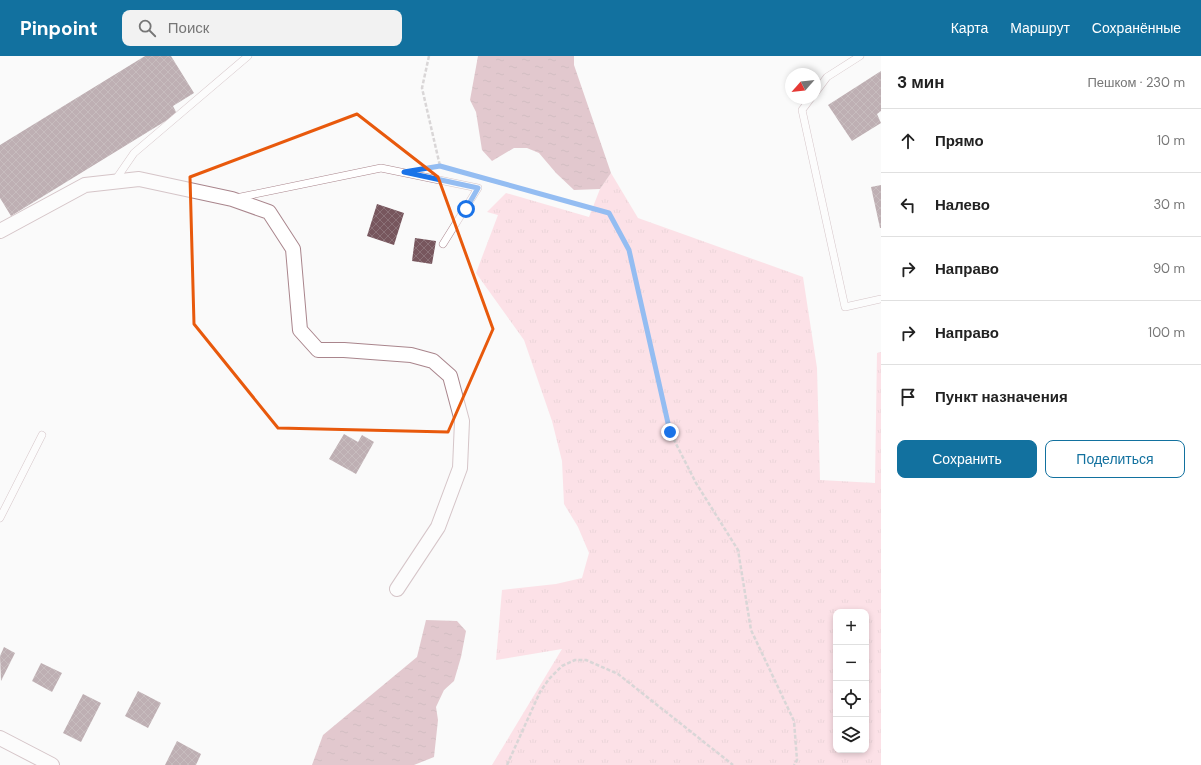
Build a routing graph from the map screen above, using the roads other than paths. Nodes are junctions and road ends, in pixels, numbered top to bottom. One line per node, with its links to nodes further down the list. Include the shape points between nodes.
1 (248, 56): 5 (lane, via 134,153)
2 (860, 56): 3 (lane, via 827,77)
3 (821, 85)
4 (806, 104): 9 (lane, via 802,110 845,307)
5 (114, 182): 6 (street, via 139,179); 7 (street, via 85,185)
6 (232, 199): 8 (lane, via 381,168 478,188); 12 (street, via 268,212 293,249 300,330 318,350 411,355 433,361 450,376 462,421 460,468 438,527)
7 (0, 231)
8 (443, 244)
9 (881, 298)
10 (42, 435): 11 (lane)
11 (0, 518)
12 (397, 589)
13 (0, 738): 14 (street)
14 (52, 765)

